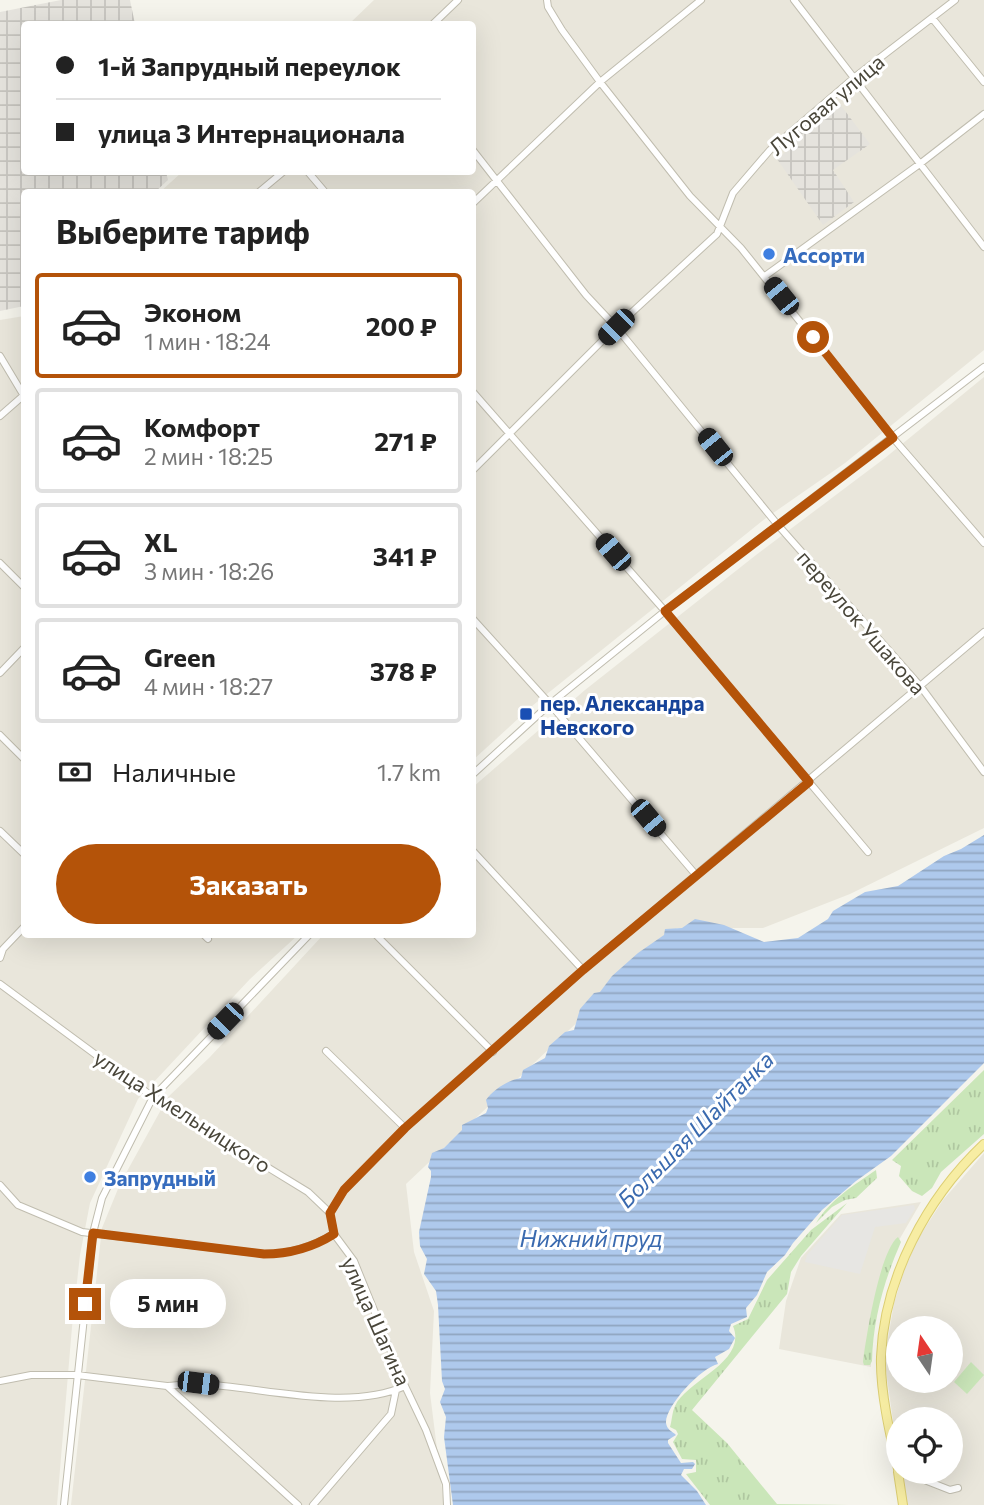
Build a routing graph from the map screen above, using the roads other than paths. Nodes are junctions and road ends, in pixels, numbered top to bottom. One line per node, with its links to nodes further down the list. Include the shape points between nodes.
1 (458, 0): 7 (street)
2 (547, 0): 9 (street, via 562,30)
3 (701, 0): 9 (street)
4 (794, 0): 8 (street)
5 (955, 0): 6 (street, Луговая улица)
6 (932, 18): 8 (street, Луговая улица); 10 (street)
7 (436, 21)
8 (855, 77): 13 (street); 20 (street, Луговая улица, via 770,150 740,183)
9 (600, 82): 16 (street); 20 (street, via 690,196)
10 (984, 82)
11 (984, 114): 13 (street)
12 (476, 154): 16 (street, переулок Ушакова)
13 (921, 163): 21 (street); 22 (street)
14 (279, 175): 17 (street)
15 (311, 175): 18 (street)
16 (498, 179): 19 (street); 23 (street, переулок Ушакова, via 586,295)
17 (263, 189)
18 (323, 189)
19 (476, 200)
20 (721, 227): 22 (street); 23 (street)
21 (984, 247)
22 (765, 276): 31 (street)
23 (616, 327): 30 (street); 33 (street, переулок Ушакова)
24 (0, 356): 26 (street)
25 (984, 367): 31 (street)
26 (21, 390)
27 (476, 395): 30 (street)
28 (21, 398): 29 (street)
29 (0, 416)
30 (510, 432): 32 (street); 37 (street)
31 (893, 438): 33 (street); 34 (street)
32 (476, 467)
33 (777, 524): 37 (street); 42 (street, переулок Ушакова)
34 (984, 543)
35 (0, 563): 36 (street)
36 (21, 584)
37 (665, 611): 43 (street); 48 (street)
38 (476, 622): 43 (street)
39 (984, 632): 42 (street)
40 (21, 651): 41 (street)
41 (0, 673)
42 (921, 687): 47 (street, переулок Ушакова); 48 (street)
43 (550, 704): 46 (street); 53 (street)
44 (0, 735): 45 (street)
45 (21, 756)
46 (476, 771)
47 (984, 772)
48 (809, 782): 51 (street); 53 (street)
49 (0, 831): 50 (street)
50 (21, 851)
51 (868, 852)
52 (476, 854): 58 (street)
53 (696, 875): 58 (street)
54 (21, 930): 57 (street, via 3,948)
55 (306, 938): 62 (street)
56 (379, 938): 61 (street)
57 (0, 958)
58 (583, 970): 61 (street)
59 (0, 984): 62 (street, улица Хмельницкого)
60 (326, 1051): 63 (street)
61 (493, 1052): 63 (street)
62 (153, 1097): 66 (street, улица Хмельницкого, via 307,1192); 67 (street, via 102,1198)
63 (405, 1128): 66 (street, via 344,1190)
64 (984, 1144): 74 (main road, via 915,1232 897,1275 881,1358)
65 (0, 1185): 67 (street, via 18,1205)
66 (330, 1213): 68 (street, улица Шагина)
67 (93, 1233): 68 (street, via 264,1254 300,1250); 69 (street)
68 (334, 1234): 72 (street, улица Шагина, via 354,1261)
69 (77, 1376): 70 (street, via 31,1375); 71 (street); 78 (street)
70 (0, 1381)
71 (167, 1386): 73 (street, via 198,1383 341,1397); 79 (street)
72 (405, 1386): 73 (street); 81 (street, улица Шагина, via 435,1451)
73 (396, 1390): 80 (street, via 391,1414)
74 (887, 1407)
75 (900, 1484): 82 (main road)
76 (935, 1484): 77 (street)
77 (958, 1488)
78 (64, 1505)
79 (298, 1505)
80 (313, 1505)
81 (447, 1505)
82 (903, 1505)

